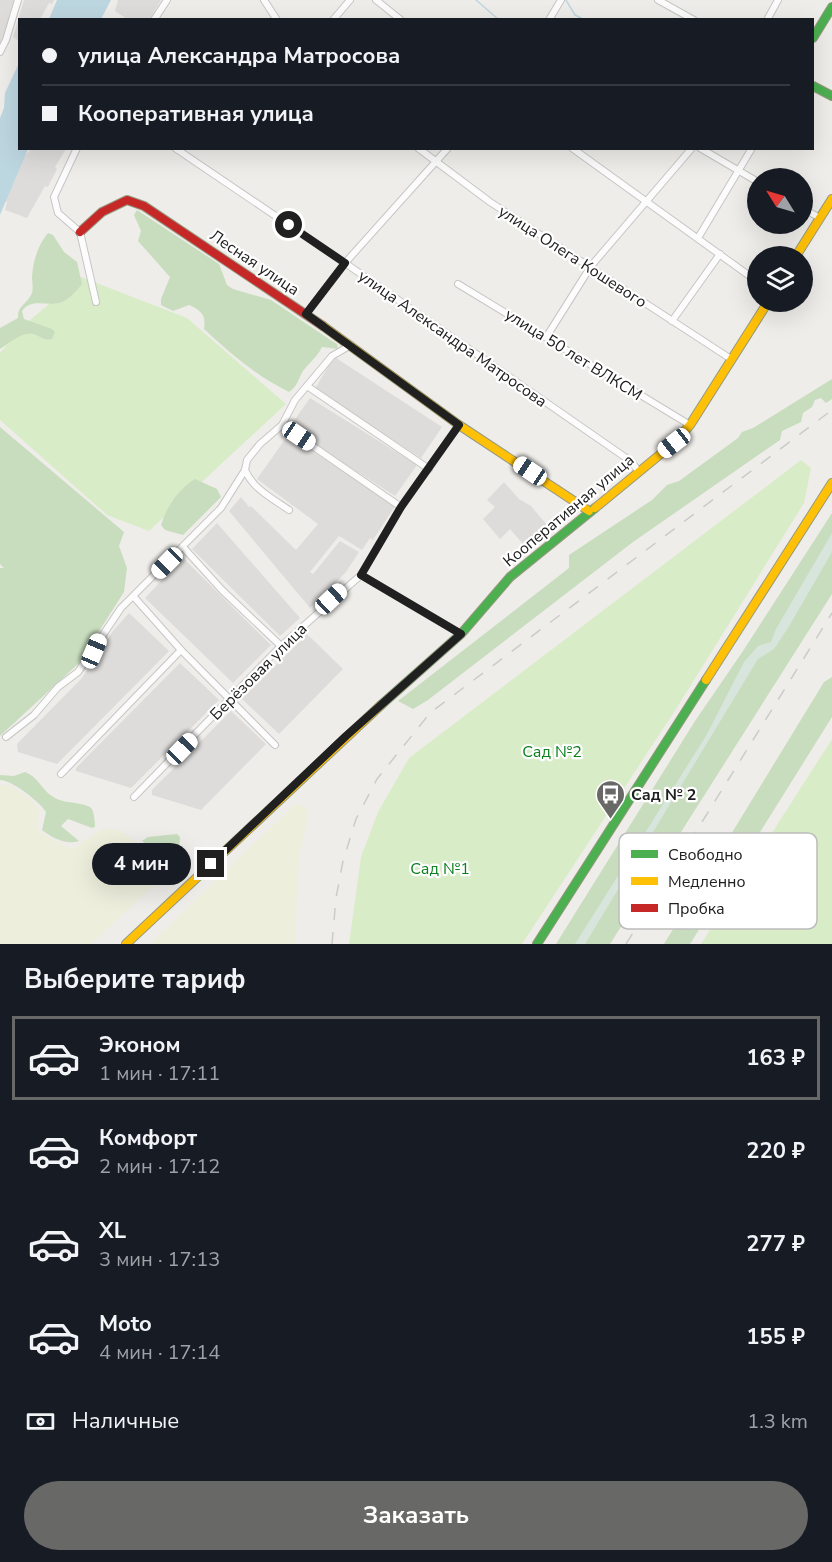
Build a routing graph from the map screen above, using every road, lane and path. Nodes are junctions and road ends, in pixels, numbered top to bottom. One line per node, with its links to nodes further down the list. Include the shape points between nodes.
1 (18, 0): 18 (street)
2 (168, 0): 10 (street)
3 (264, 0): 11 (street)
4 (350, 0): 12 (street)
5 (376, 0): 13 (street)
6 (561, 0): 14 (street)
7 (658, 0): 15 (street)
8 (778, 0): 16 (street)
9 (832, 7): 17 (main road)
10 (155, 18)
11 (276, 18)
12 (335, 18)
13 (398, 18)
14 (550, 18)
15 (690, 18)
16 (768, 18)
17 (814, 36)
18 (0, 52)
19 (814, 87): 20 (main road)
20 (832, 96)
21 (76, 150): 36 (street, via 54,197 58,213)
22 (178, 150): 40 (street, улица Александра Матросова)
23 (420, 150): 29 (street, улица Олега Кошевого)
24 (445, 150): 29 (street)
25 (575, 150): 33 (street)
26 (690, 150): 33 (street)
27 (703, 150): 30 (street)
28 (751, 150): 30 (street)
29 (435, 163): 40 (street); 41 (street, улица Олега Кошевого)
30 (739, 171): 31 (street); 37 (street)
31 (747, 176)
32 (832, 199): 35 (main road)
33 (646, 202): 37 (street); 41 (street)
34 (813, 214): 35 (street)
35 (820, 218): 38 (main road)
36 (80, 232): 44 (street); 46 (main road, Лесная улица, via 102,212 127,200 144,206)
37 (698, 238): 39 (street)
38 (802, 246)
39 (720, 254): 42 (street); 47 (street)
40 (345, 263): 46 (street); 57 (street, улица Александра Матросова, via 632,462)
41 (591, 266): 47 (street, улица Олега Кошевого); 48 (street)
42 (747, 274)
43 (458, 284): 48 (street, улица 50 лет ВЛКСМ)
44 (96, 302)
45 (762, 312): 50 (main road, Кооперативная улица)
46 (306, 314): 49 (main road, Лесная улица)
47 (672, 321): 50 (street, улица Олега Кошевого)
48 (547, 336): 54 (street, улица 50 лет ВЛКСМ)
49 (351, 345): 51 (street, via 332,356); 53 (main road, Лесная улица)
50 (731, 359): 54 (main road, Кооперативная улица)
51 (307, 386): 52 (street); 55 (street)
52 (282, 425): 56 (street, via 260,444 247,460); 59 (street)
53 (459, 425): 55 (street, Берёзовая улица); 61 (main road, Лесная улица)
54 (690, 425): 57 (main road, Кооперативная улица)
55 (429, 469): 59 (street, Берёзовая улица)
56 (245, 470): 60 (street, via 256,487); 62 (street, via 221,508)
57 (638, 471): 61 (main road, Кооперативная улица)
58 (832, 483): 74 (main road)
59 (401, 507): 63 (street, Берёзовая улица)
60 (289, 510)
61 (589, 511): 65 (main road, Кооперативная улица, via 510,577)
62 (183, 547): 64 (street); 66 (street)
63 (361, 575): 65 (street); 66 (street, Берёзовая улица)
64 (134, 597): 67 (street); 69 (street, via 102,633 78,672)
65 (461, 634): 73 (main road, Кооперативная улица, via 346,736)
66 (281, 646): 68 (street, Берёзовая улица)
67 (181, 650): 68 (street); 71 (street)
68 (230, 700): 70 (street); 72 (street, Берёзовая улица)
69 (6, 737)
70 (275, 745)
71 (61, 774)
72 (134, 797)
73 (126, 944)
74 (537, 944)

